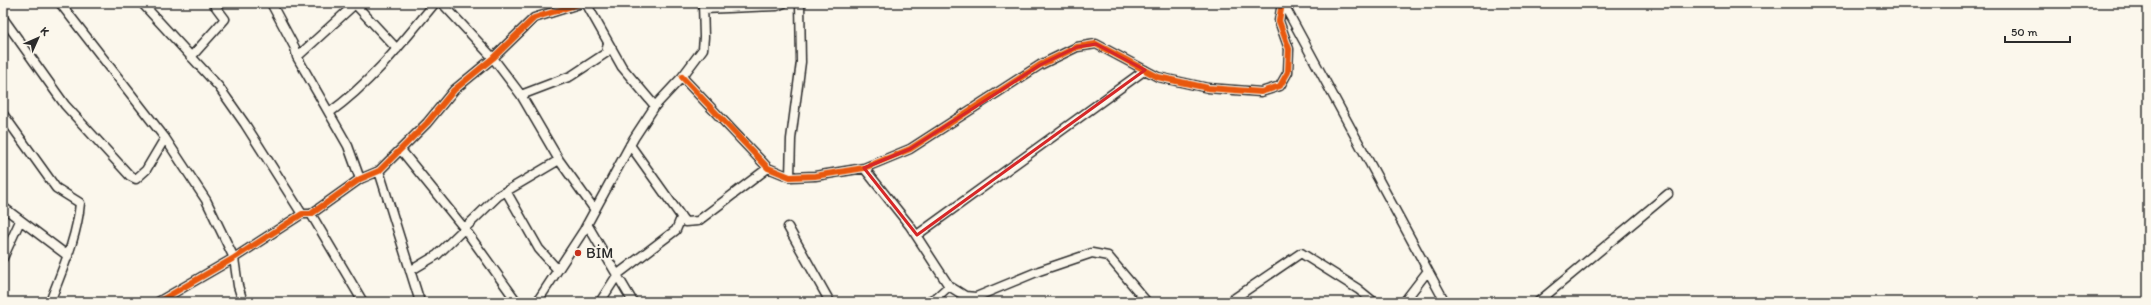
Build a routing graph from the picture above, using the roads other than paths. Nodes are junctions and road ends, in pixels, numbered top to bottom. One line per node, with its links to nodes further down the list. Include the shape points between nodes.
1 (60, 3): 26 (street)
2 (142, 3): 17 (street)
3 (213, 3): 17 (street, via 226,19)
4 (271, 3): 18 (street, via 295,48)
5 (355, 3): 16 (street); 18 (street)
6 (435, 3): 16 (street)
7 (442, 3): 19 (street)
8 (582, 3): 19 (street, via 534,18)
9 (586, 3): 15 (street)
10 (784, 3): 13 (street, via 777,6)
11 (800, 3): 33 (street, via 801,62 791,139)
12 (1283, 3): 20 (street, via 1279,21 1289,49 1288,72 1280,86 1261,92 1208,88 1158,76); 52 (street)
13 (704, 6): 21 (street, via 703,49)
14 (3, 18): 26 (street, via 65,105 130,176 136,179 146,170)
15 (608, 43): 22 (street, via 606,53 571,76); 23 (street, via 622,67)
16 (397, 49): 24 (street, via 344,103)
17 (191, 57): 39 (street, via 220,87)
18 (297, 57): 24 (street)
19 (493, 58): 22 (street); 28 (street, via 454,90)
20 (1145, 70): 31 (street, via 1096,44 1077,47 1040,65 910,149); 46 (street)
21 (682, 77): 23 (street); 30 (street)
22 (522, 95): 29 (street)
23 (655, 106): 27 (street)
24 (330, 113): 34 (street, via 348,146)
25 (3, 114): 47 (street, via 56,188 80,203)
26 (165, 138): 49 (street, via 206,200)
27 (630, 145): 38 (street); 41 (street)
28 (401, 150): 32 (street); 45 (street)
29 (559, 160): 35 (street); 38 (street)
30 (768, 168): 33 (street); 41 (street, via 698,221 685,222)
31 (864, 168): 33 (street, via 815,176); 46 (street)
32 (379, 171): 34 (street); 51 (street)
33 (790, 176)
34 (360, 179): 40 (street)
35 (506, 191): 45 (street); 50 (street, via 539,249)
36 (1668, 194): 71 (street)
37 (3, 207): 42 (street)
38 (595, 210): 43 (street)
39 (302, 214): 40 (street); 49 (street)
40 (311, 214): 59 (street)
41 (681, 218): 53 (street, via 676,230)
42 (20, 221): 47 (street); 48 (street)
43 (587, 224): 50 (street); 53 (street)
44 (788, 227): 65 (street)
45 (464, 228): 51 (street, via 437,255); 61 (street)
46 (916, 235): 54 (street)
47 (68, 256): 56 (street)
48 (3, 258)
49 (234, 258): 57 (street); 58 (street)
50 (557, 269): 62 (street)
51 (410, 271): 60 (street)
52 (1427, 272): 69 (street); 70 (street)
53 (618, 274): 63 (street); 64 (street)
54 (950, 286): 66 (street); 67 (street, via 965,296 976,297 1039,270 1092,253 1108,256)
55 (1233, 301): 68 (street, via 1301,253)
56 (50, 302)
57 (158, 302)
58 (243, 302)
59 (363, 302)
60 (420, 302)
61 (517, 302)
62 (537, 302)
63 (600, 302)
64 (633, 302)
65 (830, 302)
66 (927, 302)
67 (1147, 302)
68 (1374, 302)
69 (1404, 302)
70 (1445, 302)
71 (1538, 302)

